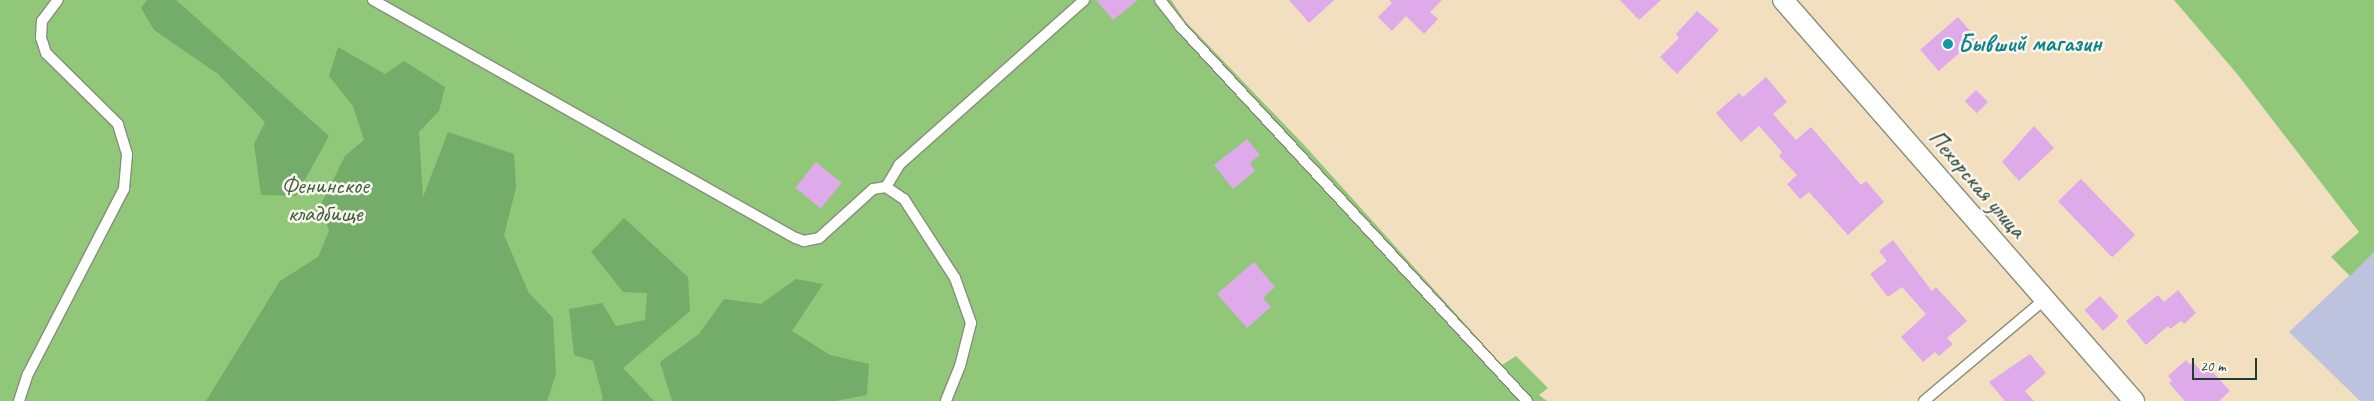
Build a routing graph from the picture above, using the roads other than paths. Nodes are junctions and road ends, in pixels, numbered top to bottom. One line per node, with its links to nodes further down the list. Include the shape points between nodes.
1 (58, 0): 8 (lane, via 42,21 41,38 46,53 118,124 127,154 124,189 28,374)
2 (373, 0): 6 (lane, via 804,241 819,238 873,189)
3 (1084, 0): 6 (lane, via 899,165)
4 (1160, 0): 10 (lane, via 1180,26)
5 (1783, 0): 7 (street, Пехорская улица)
6 (886, 187): 9 (lane, via 904,199 955,278 971,323)
7 (2044, 300): 11 (lane); 12 (street, Пехорская улица)
8 (19, 401)
9 (946, 401)
10 (1527, 401)
11 (1924, 401)
12 (2134, 401)

